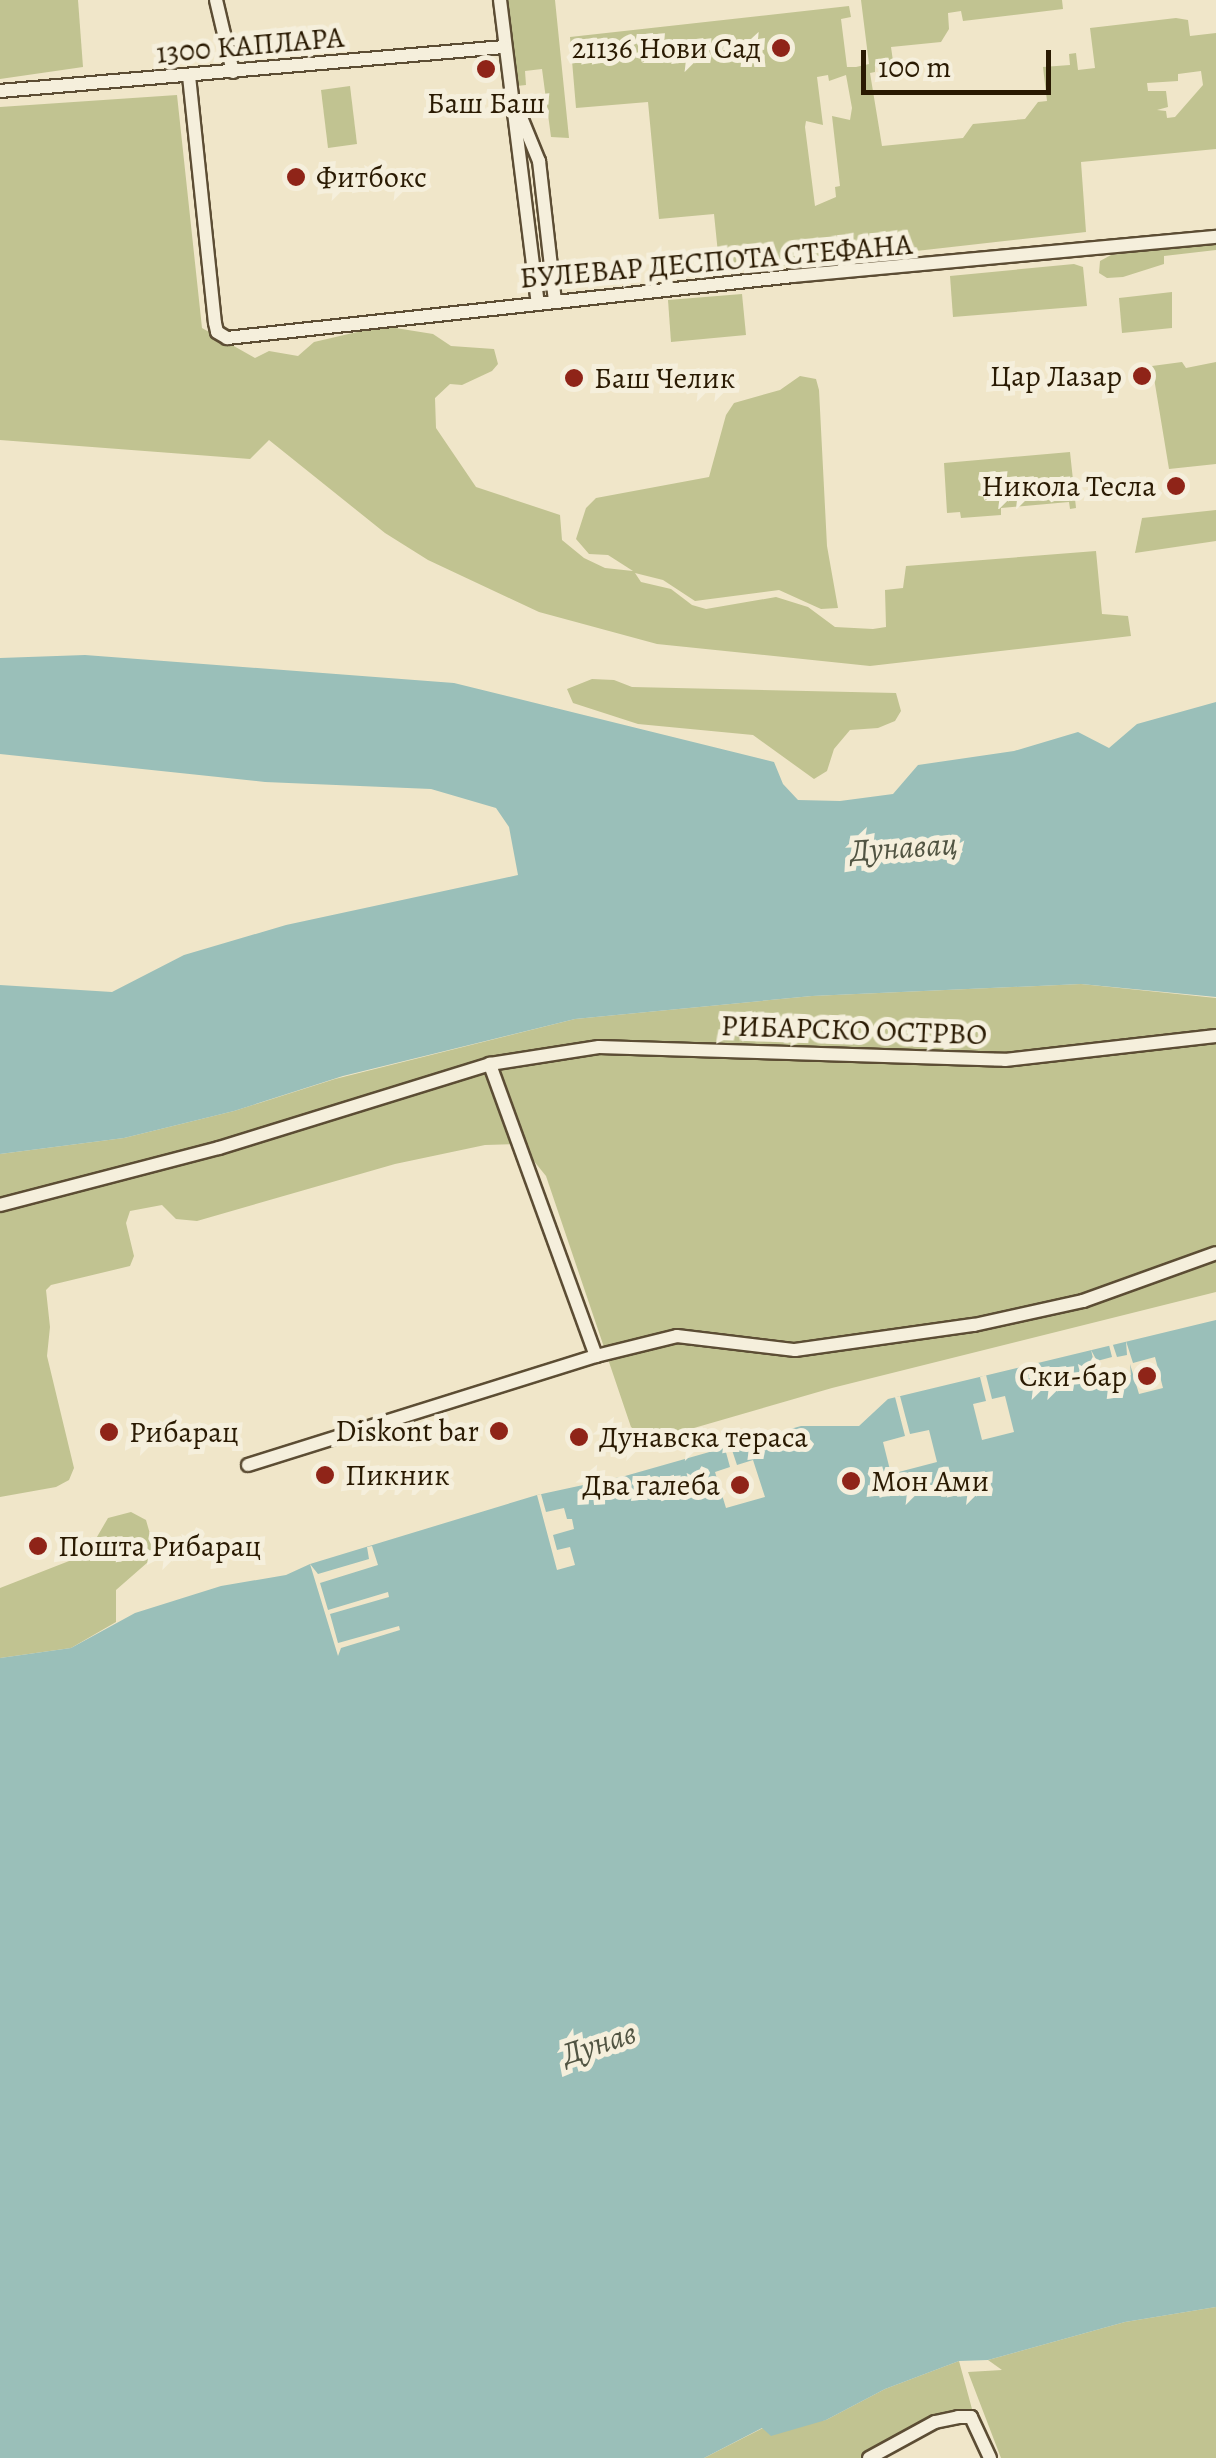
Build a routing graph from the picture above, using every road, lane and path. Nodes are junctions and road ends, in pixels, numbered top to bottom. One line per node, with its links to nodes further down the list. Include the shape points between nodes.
1 (216, 0): 4 (street)
2 (500, 0): 3 (street)
3 (504, 47): 4 (street, 1300 КАПЛАРА); 6 (street)
4 (233, 72): 5 (street, 1300 КАПЛАРА)
5 (190, 76): 7 (street, 1300 КАПЛАРА); 10 (street, БУЛЕВАР ДЕСПОТА СТЕФАНА, via 215,323 222,336)
6 (510, 89): 9 (street, via 538,162); 10 (street)
7 (0, 92)
8 (1216, 237): 9 (street, БУЛЕВАР ДЕСПОТА СТЕФАНА)
9 (556, 301): 10 (street, БУЛЕВАР ДЕСПОТА СТЕФАНА)
10 (538, 303)
11 (1216, 1036): 12 (street, РИБАРСКО ОСТРВО, via 1005,1060 599,1046)
12 (490, 1064): 13 (street, РИБАРСКО ОСТРВО, via 219,1148); 15 (street)
13 (0, 1205)
14 (1216, 1254): 15 (street, via 1084,1301 974,1325 795,1350 677,1336)
15 (596, 1356): 16 (street)
16 (248, 1465)
17 (869, 2458): 18 (street, via 935,2422 971,2417)
18 (990, 2458)

